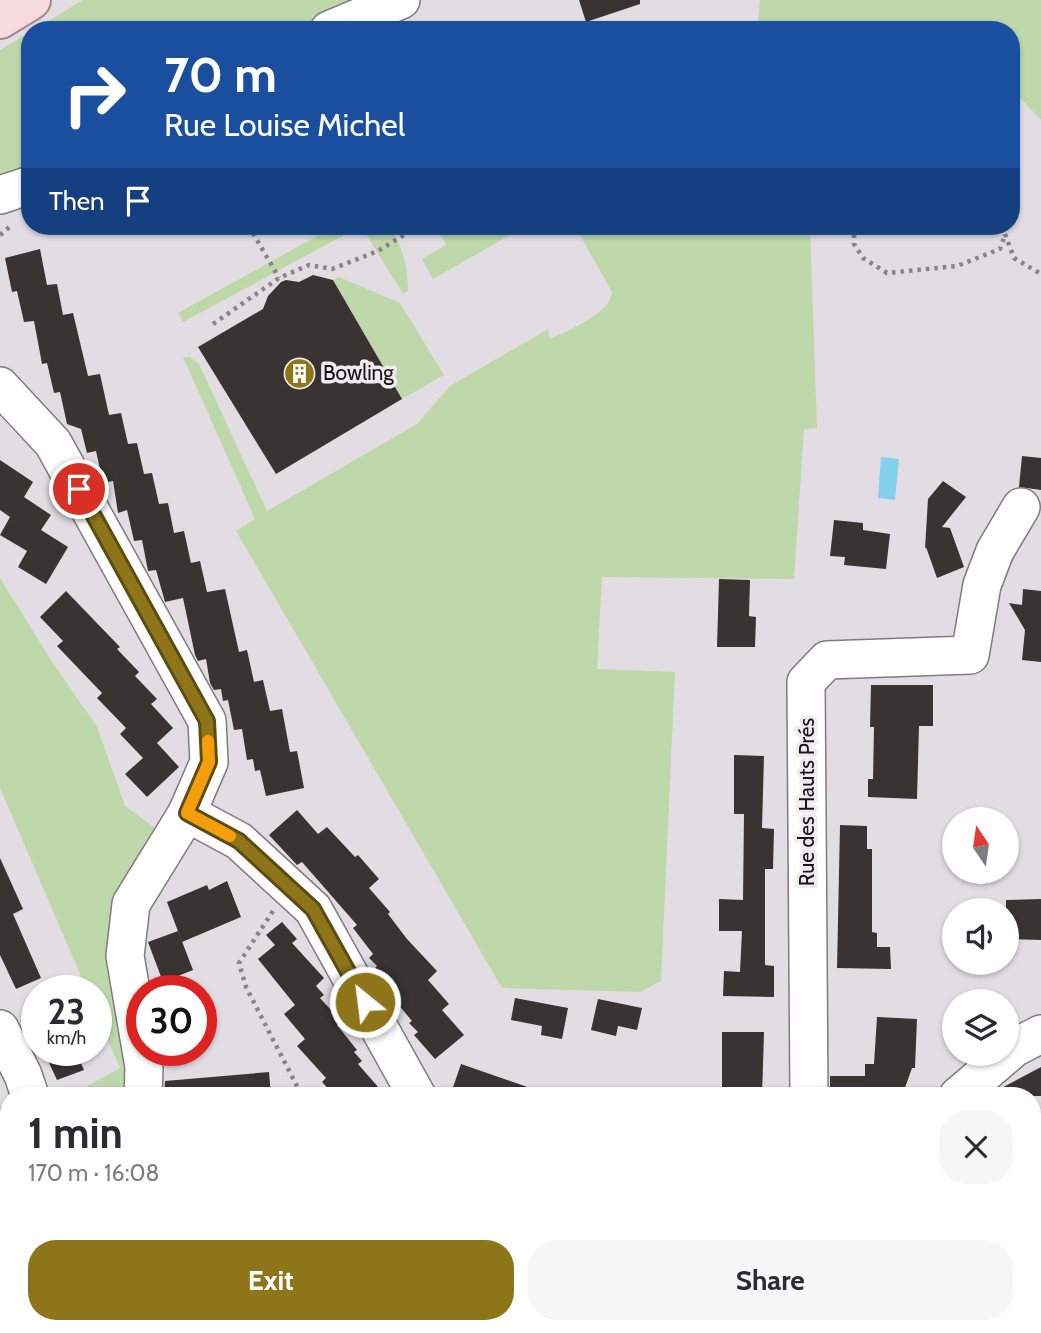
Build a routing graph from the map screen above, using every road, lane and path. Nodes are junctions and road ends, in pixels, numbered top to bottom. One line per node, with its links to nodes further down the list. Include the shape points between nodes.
1 (31, 0): 3 (main road)
2 (401, 0): 4 (street)
3 (0, 19)
4 (351, 21)
5 (21, 188): 6 (street)
6 (0, 195)
7 (254, 235): 12 (path)
8 (404, 235): 12 (path, via 332,269 309,265)
9 (854, 235): 10 (path, via 863,258 887,273 957,266 1000,249)
10 (1005, 235): 11 (path, via 1014,258)
11 (1041, 274)
12 (279, 278): 13 (path)
13 (213, 324)
14 (0, 386): 18 (street, via 53,443 207,721 209,762)
15 (1021, 507): 17 (street, via 995,551)
16 (961, 589): 17 (street)
17 (957, 655): 26 (street, Rue des Hauts Prés, via 827,660 806,682)
18 (187, 813): 19 (street, via 239,841); 23 (street, via 131,904 125,956)
19 (288, 887): 24 (path, via 239,963 246,987); 25 (street, via 313,909)
20 (0, 1030): 22 (street)
21 (1041, 1034): 27 (street, via 1014,1048)
22 (27, 1087)
23 (143, 1087)
24 (297, 1087)
25 (412, 1087)
26 (809, 1087)
27 (968, 1087)

